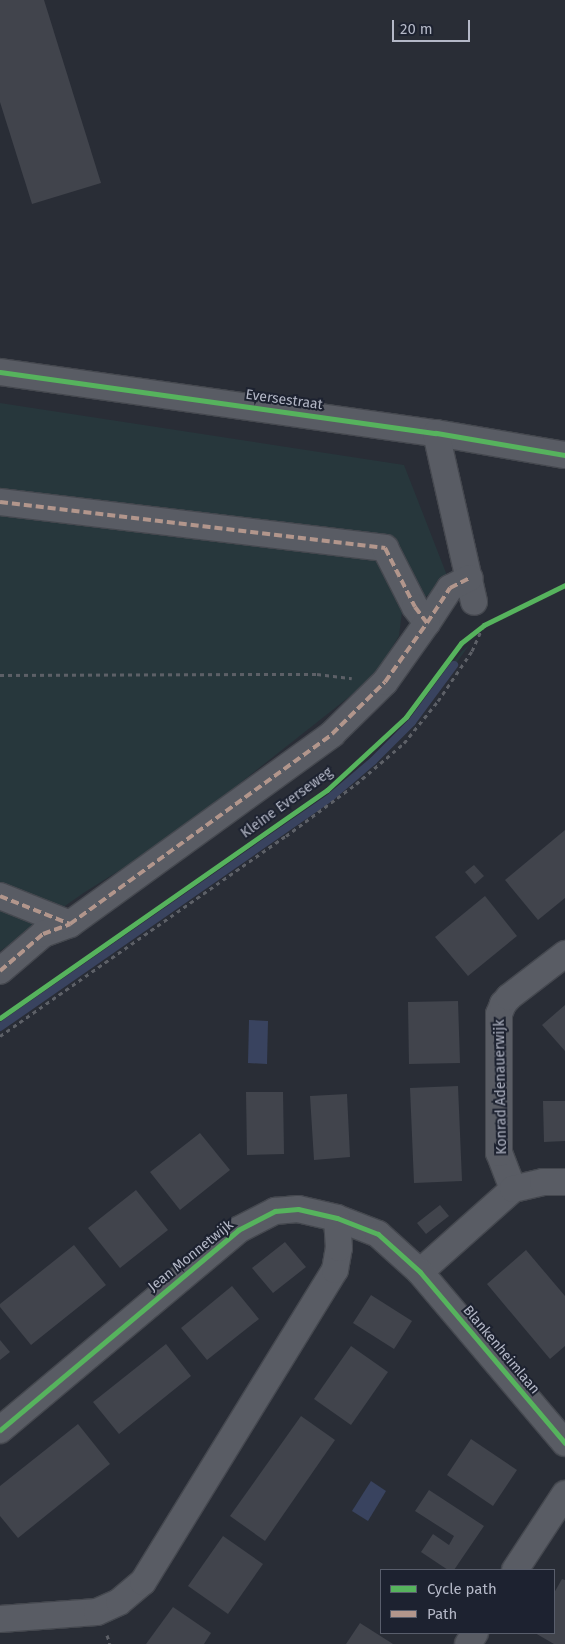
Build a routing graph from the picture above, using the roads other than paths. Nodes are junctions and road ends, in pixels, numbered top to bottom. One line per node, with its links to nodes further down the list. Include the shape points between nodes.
1 (0, 372): 2 (street, Eversestraat)
2 (436, 433): 3 (street, Eversestraat); 5 (street, via 476,602 450,588)
3 (565, 455)
4 (0, 502): 5 (street, via 385,548 415,607)
5 (427, 622): 7 (street, via 385,682 332,734)
6 (0, 896): 7 (street)
7 (70, 924): 9 (street, via 43,934)
8 (565, 954): 11 (street, Konrad Adenauerwijk, via 509,997 499,1014 499,1152)
9 (0, 972)
10 (565, 1182): 11 (street, via 544,1182)
11 (513, 1189): 13 (street)
12 (337, 1218): 13 (street, Jean Monnetwijk, via 378,1234); 14 (street, Jean Monnetwijk, via 298,1209 275,1211 238,1230); 18 (street, via 340,1248 335,1270 143,1582 119,1602 97,1612)
13 (420, 1272): 15 (street, Blankenheimlaan)
14 (0, 1430)
15 (565, 1444)
16 (565, 1494): 17 (street)
17 (516, 1569)
18 (0, 1619)

